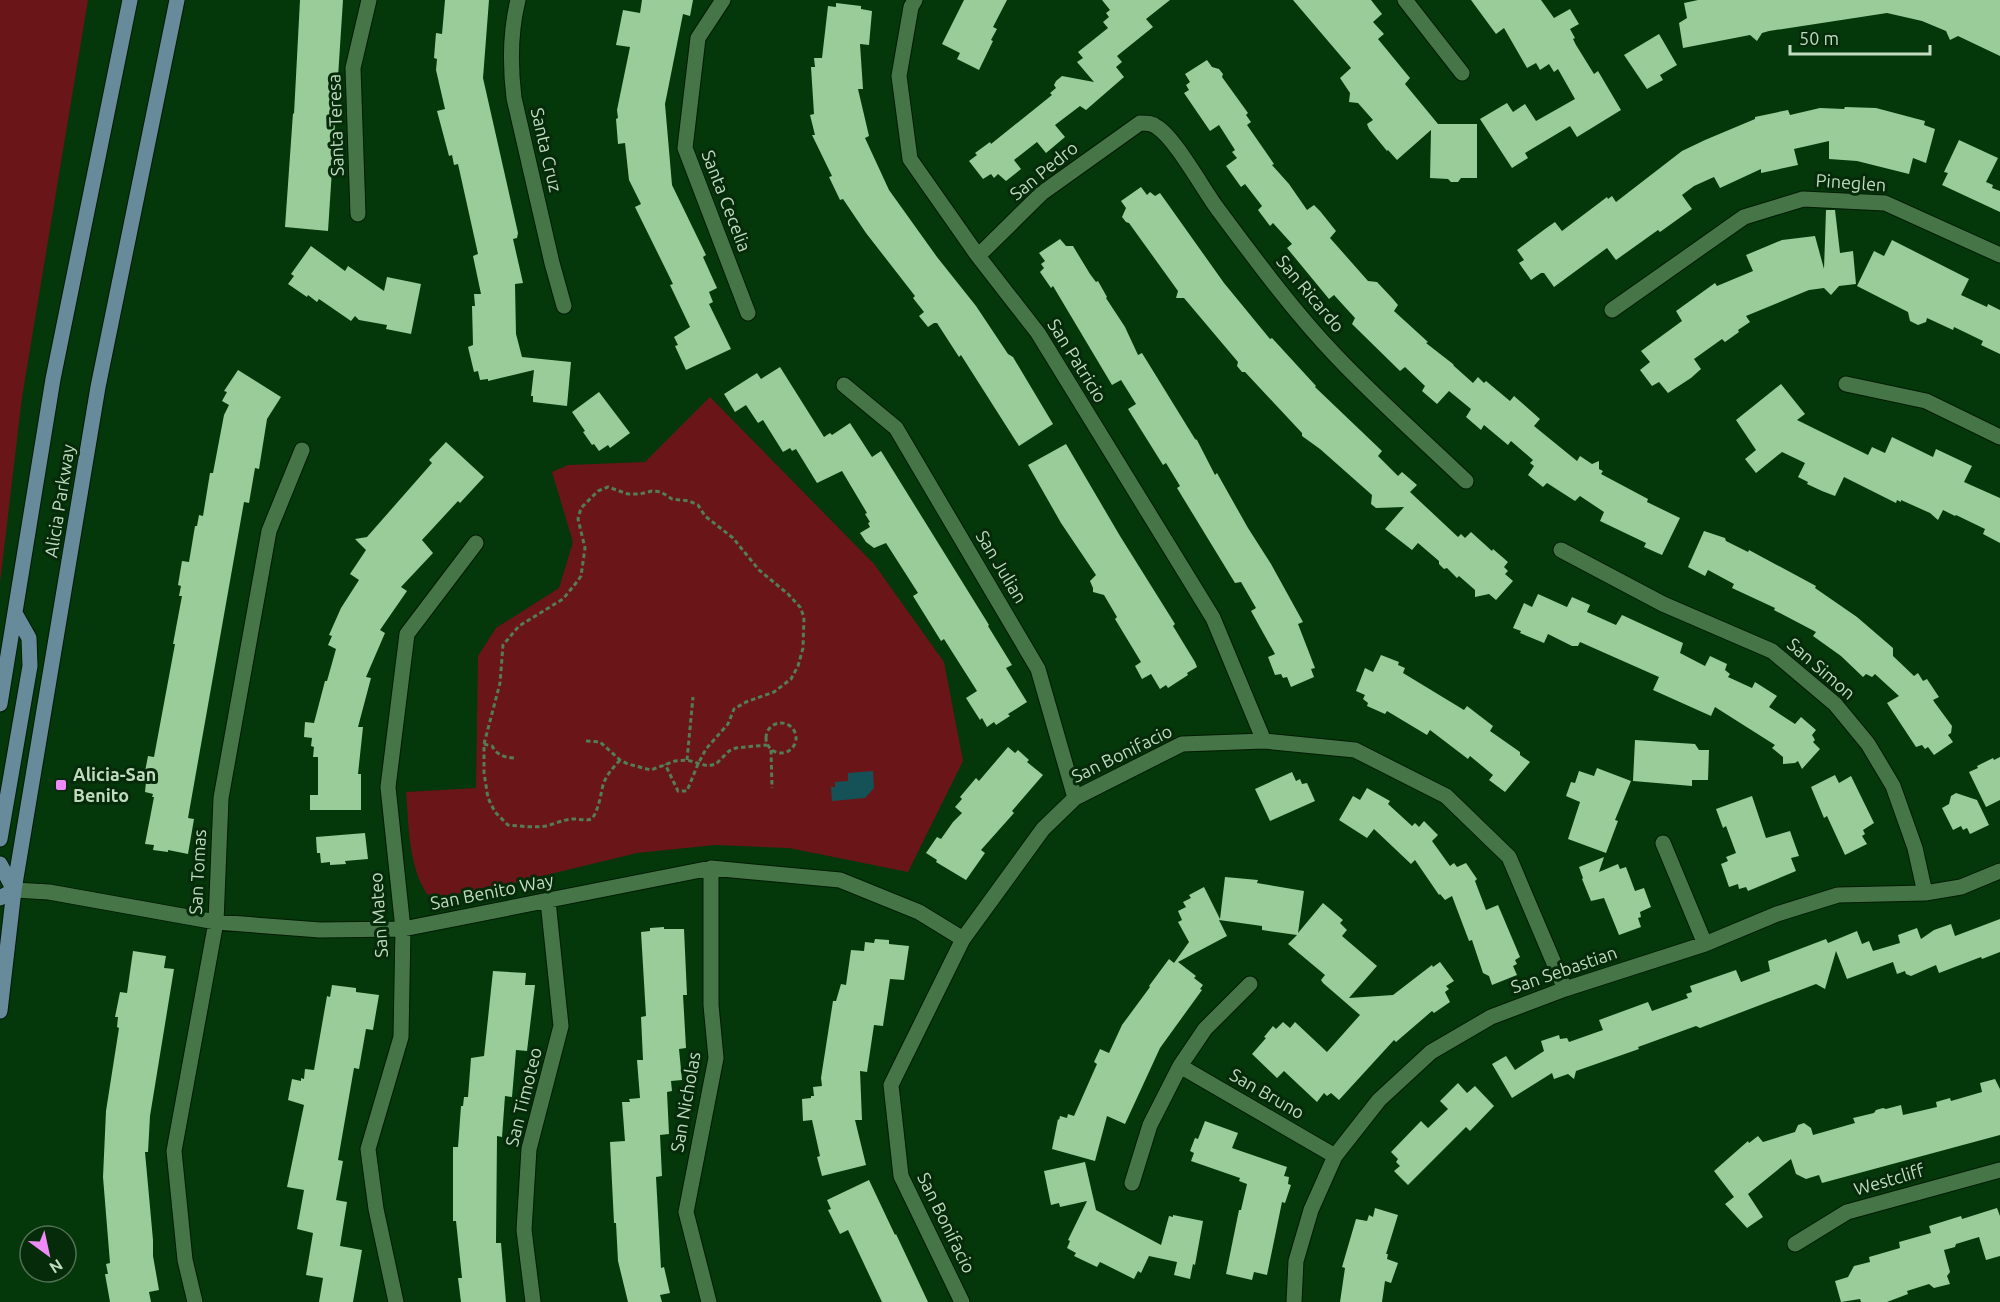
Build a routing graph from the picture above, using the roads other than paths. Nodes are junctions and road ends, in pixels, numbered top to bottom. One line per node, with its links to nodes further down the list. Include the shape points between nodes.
1 (130, 0): 23 (main road, Alicia Parkway, via 53,379)
2 (177, 0): 32 (main road, Alicia Parkway, via 98,387)
3 (369, 0): 10 (street, Santa Teresa, via 352,68)
4 (518, 0): 13 (street, Santa Cruz, via 511,43 514,98)
5 (723, 0): 15 (street, Santa Cecelia, via 698,38 685,148)
6 (915, 0): 12 (street, San Patricio, via 899,76 910,159)
7 (1405, 0): 8 (street)
8 (1462, 73)
9 (1140, 123): 12 (street, San Pedro, via 1042,193); 20 (street, San Ricardo, via 1160,128 1273,282 1338,357)
10 (358, 214)
11 (2000, 255): 14 (street, Pineglen, via 1885,203 1803,199 1744,217)
12 (978, 256): 25 (street, San Patricio, via 1038,333 1212,618)
13 (564, 306)
14 (1612, 310)
15 (748, 313)
16 (1846, 384): 18 (street, via 1926,401)
17 (844, 385): 26 (street, San Julian, via 896,428 1038,669)
18 (2000, 438)
19 (302, 450): 36 (street, San Tomas, via 269,531 221,798)
20 (1466, 481)
21 (476, 543): 37 (street, San Mateo, via 407,634 388,787)
22 (1561, 550): 33 (street, San Simon, via 1663,604 1772,651 1835,704 1868,744 1893,786 1916,848)
23 (16, 615): 24 (main road, Alicia Parkway); 27 (main road, via 29,638 30,666)
24 (0, 704)
25 (1264, 741): 26 (street, San Bonifacio, via 1182,744); 41 (street, San Bonifacio, via 1355,750 1446,796 1509,857)
26 (1075, 798): 38 (street, San Bonifacio, via 1043,829)
27 (0, 839)
28 (1663, 843): 39 (street)
29 (0, 864): 32 (main road)
30 (711, 868): 35 (street, San Benito Way); 38 (street, San Benito Way, via 840,879 919,912); 51 (street, San Nicholas, via 711,1005 716,1058 686,1212)
31 (2000, 871): 33 (street, San Sebastian, via 1961,888)
32 (14, 890): 34 (main road); 36 (street, San Benito Way, via 49,892); 42 (main road, Alicia Parkway)
33 (1925, 893): 39 (street, San Sebastian, via 1838,895 1777,914)
34 (0, 898)
35 (548, 901): 37 (street, San Benito Way); 50 (street, San Timoteo, via 561,1026 529,1149 524,1230)
36 (216, 922): 37 (street, San Benito Way, via 320,930); 48 (street, San Tomas, via 174,1151 185,1260)
37 (403, 929): 49 (street, San Mateo, via 401,1037 368,1149)
38 (963, 939): 52 (street, San Bonifacio, via 891,1085 901,1176)
39 (1705, 944): 41 (street, San Sebastian)
40 (1250, 984): 43 (street, via 1205,1029)
41 (1565, 989): 44 (street, San Sebastian, via 1491,1017 1431,1052 1379,1100)
42 (0, 1011)
43 (1180, 1066): 44 (street, San Bruno); 46 (street, via 1150,1125)
44 (1335, 1156): 53 (street, San Sebastian, via 1311,1210 1296,1261)
45 (2000, 1170): 47 (street, Westcliff, via 1846,1212)
46 (1132, 1183)
47 (1795, 1244)
48 (195, 1302)
49 (396, 1302)
50 (533, 1302)
51 (709, 1302)
52 (962, 1302)
53 (1294, 1302)

